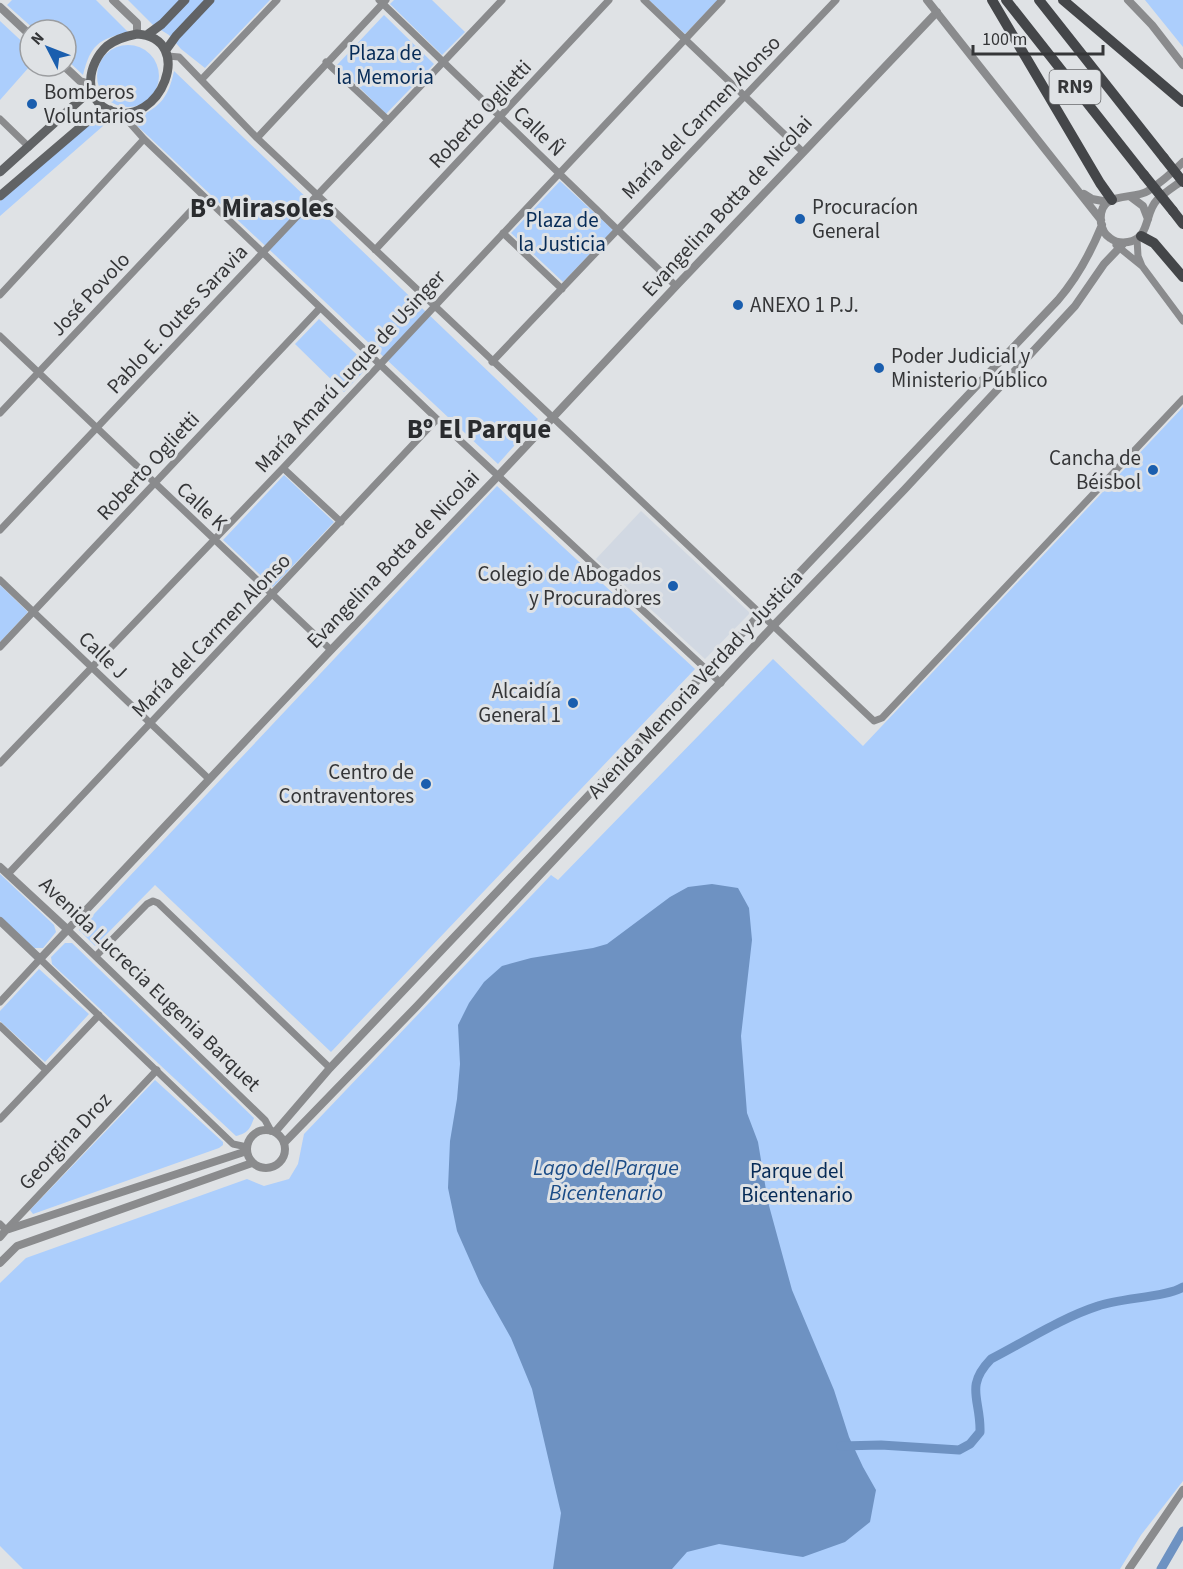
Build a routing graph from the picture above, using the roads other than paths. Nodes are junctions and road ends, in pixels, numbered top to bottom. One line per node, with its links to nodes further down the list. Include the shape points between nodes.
1 (4, 0): 18 (street)
2 (113, 0): 21 (street, via 137,22)
3 (184, 0): 22 (main road)
4 (210, 0): 24 (main road, via 176,36)
5 (277, 0): 29 (street)
6 (502, 0): 26 (street, Pablo E. Outes Saravia)
7 (609, 0): 34 (street, Roberto Oglietti)
8 (644, 0): 23 (street)
9 (722, 0): 23 (street, María Amarú Luque de Usinger)
10 (836, 0): 31 (street, María del Carmen Alonso)
11 (927, 0): 19 (street)
12 (992, 0): 50 (main road)
13 (1006, 0): 53 (main road, RN9, bridge)
14 (1039, 0): 44 (main road, RN9, bridge)
15 (1063, 0): 32 (main road)
16 (1128, 0): 27 (street)
17 (383, 1): 25 (street); 26 (street, Calle Ñ)
18 (0, 5): 20 (street)
19 (937, 12): 40 (street, Evangelina Botta de Nicolai); 45 (street)
20 (18, 22)
21 (137, 34): 22 (main road); 30 (main road, via 123,37 98,56 91,70)
22 (147, 35): 24 (main road)
23 (685, 39): 31 (street); 43 (street, María Amarú Luque de Usinger)
24 (167, 53): 29 (street, via 179,57); 33 (main road, via 165,80 156,98 136,110)
25 (326, 62): 36 (street); 37 (street)
26 (443, 62): 34 (street, Calle Ñ); 36 (street, Pablo E. Outes Saravia)
27 (1183, 65)
28 (77, 78): 30 (street)
29 (202, 79): 37 (street)
30 (91, 87): 33 (main road, via 100,103); 39 (main road)
31 (743, 95): 40 (street); 54 (street, María del Carmen Alonso)
32 (1183, 102)
33 (115, 111): 38 (street); 47 (main road, via 96,114)
34 (500, 116): 43 (street, Calle Ñ); 58 (street, Roberto Oglietti)
35 (0, 119): 39 (street)
36 (388, 120): 46 (street, Pablo E. Outes Saravia)
37 (257, 138): 46 (street)
38 (144, 139): 48 (street); 64 (street)
39 (29, 147): 42 (main road)
40 (803, 152): 62 (street, Evangelina Botta de Nicolai)
41 (1183, 162): 49 (street, via 1147,192)
42 (0, 172)
43 (559, 173): 54 (street, Calle Ñ); 55 (street, María Amarú Luque de Usinger)
44 (1183, 181): 51 (street, via 1158,199)
45 (1076, 187): 50 (street, via 1092,200); 52 (street)
46 (317, 195): 58 (street); 59 (street, Pablo E. Outes Saravia)
47 (0, 196)
48 (204, 197): 59 (street); 71 (street, José Povolo)
49 (1131, 197): 50 (street); 51 (street, via 1143,206)
50 (1110, 201): 52 (street)
51 (1148, 220): 56 (street)
52 (1101, 222): 57 (street, via 1111,239); 86 (street, Avenida Memoria Verdad y Justicia, via 1090,252 1058,300)
53 (1183, 224)
54 (617, 229): 62 (street, Calle Ñ); 63 (street, María del Carmen Alonso)
55 (503, 233): 63 (street); 65 (street, María Amarú Luque de Usinger)
56 (1139, 238): 57 (street); 60 (street); 61 (main road, via 1154,243)
57 (1121, 245): 60 (street); 87 (street, Avenida Memoria Verdad y Justicia, via 1075,306)
58 (375, 250): 65 (street)
59 (262, 252): 66 (street); 76 (street, Pablo E. Outes Saravia)
60 (1142, 266): 67 (street)
61 (1183, 277)
62 (676, 286): 74 (street, Evangelina Botta de Nicolai)
63 (562, 289): 69 (street, María del Carmen Alonso)
64 (0, 295)
65 (434, 305): 69 (street); 70 (street, María Amarú Luque de Usinger)
66 (320, 308): 70 (street); 79 (street, Roberto Oglietti)
67 (1183, 321)
68 (0, 336): 71 (street, Calle K)
69 (492, 362): 74 (street)
70 (380, 364): 75 (street); 77 (street, María Amarú Luque de Usinger)
71 (39, 372): 73 (street, José Povolo); 76 (street, Calle K)
72 (1183, 399): 87 (street, via 882,718 874,721 868,716)
73 (0, 413)
74 (552, 418): 78 (street, Evangelina Botta de Nicolai); 86 (street)
75 (437, 419): 78 (street); 80 (street, María del Carmen Alonso)
76 (97, 428): 79 (street, Calle K); 81 (street, Pablo E. Outes Saravia)
77 (283, 468): 80 (street); 82 (street, María Amarú Luque de Usinger)
78 (498, 477): 89 (street, Evangelina Botta de Nicolai); 91 (street)
79 (154, 483): 82 (street, Calle K); 85 (street, Roberto Oglietti)
80 (341, 522): 84 (street, María del Carmen Alonso)
81 (0, 530)
82 (214, 539): 84 (street, Calle K); 90 (street, María Amarú Luque de Usinger)
83 (0, 580): 85 (street, Calle J)
84 (272, 595): 89 (street, Calle K); 93 (street, María del Carmen Alonso)
85 (33, 612): 88 (street, Roberto Oglietti); 90 (street, Calle J)
86 (760, 613): 87 (street); 91 (street, Avenida Memoria Verdad y Justicia)
87 (774, 625): 92 (street, Avenida Memoria Verdad y Justicia)
88 (0, 647)
89 (331, 650): 95 (street, Evangelina Botta de Nicolai)
90 (91, 667): 93 (street, Calle J); 94 (street, María Amarú Luque de Usinger)
91 (706, 670): 92 (street); 105 (street, Avenida Memoria Verdad y Justicia)
92 (721, 683): 110 (street, Avenida Memoria Verdad y Justicia)
93 (150, 723): 95 (street, Calle J); 97 (street, María del Carmen Alonso)
94 (0, 763)
95 (209, 779): 99 (street, Evangelina Botta de Nicolai)
96 (0, 867): 97 (street, Avenida Lucrecia Eugenia Barquet)
97 (8, 874): 99 (street, Avenida Lucrecia Eugenia Barquet)
98 (0, 921): 101 (street)
99 (67, 929): 100 (street, Avenida Lucrecia Eugenia Barquet); 101 (street, Evangelina Botta de Nicolai)
100 (96, 956): 105 (street, via 147,904 158,903); 109 (street, Avenida Lucrecia Eugenia Barquet)
101 (40, 959): 102 (street, Evangelina Botta de Nicolai); 103 (street)
102 (0, 1002)
103 (99, 1015): 106 (street); 107 (street)
104 (0, 1026): 106 (street)
105 (330, 1068): 109 (street, Avenida Memoria Verdad y Justicia)
106 (46, 1070): 108 (street)
107 (157, 1070): 111 (street, via 233,1144); 113 (street, Georgina Droz)
108 (0, 1119)
109 (273, 1131): 110 (street); 111 (street, Avenida Memoria Verdad y Justicia, via 255,1133)
110 (284, 1143): 112 (street, Avenida Memoria Verdad y Justicia, via 284,1156 275,1166 263,1168)
111 (247, 1149): 112 (street); 113 (street, Avenida Memoria Verdad y Justicia)
112 (252, 1163): 114 (street, Avenida Memoria Verdad y Justicia, via 17,1246)
113 (2, 1230)
114 (0, 1263)
115 (1183, 1490): 116 (street)
116 (1130, 1569)

